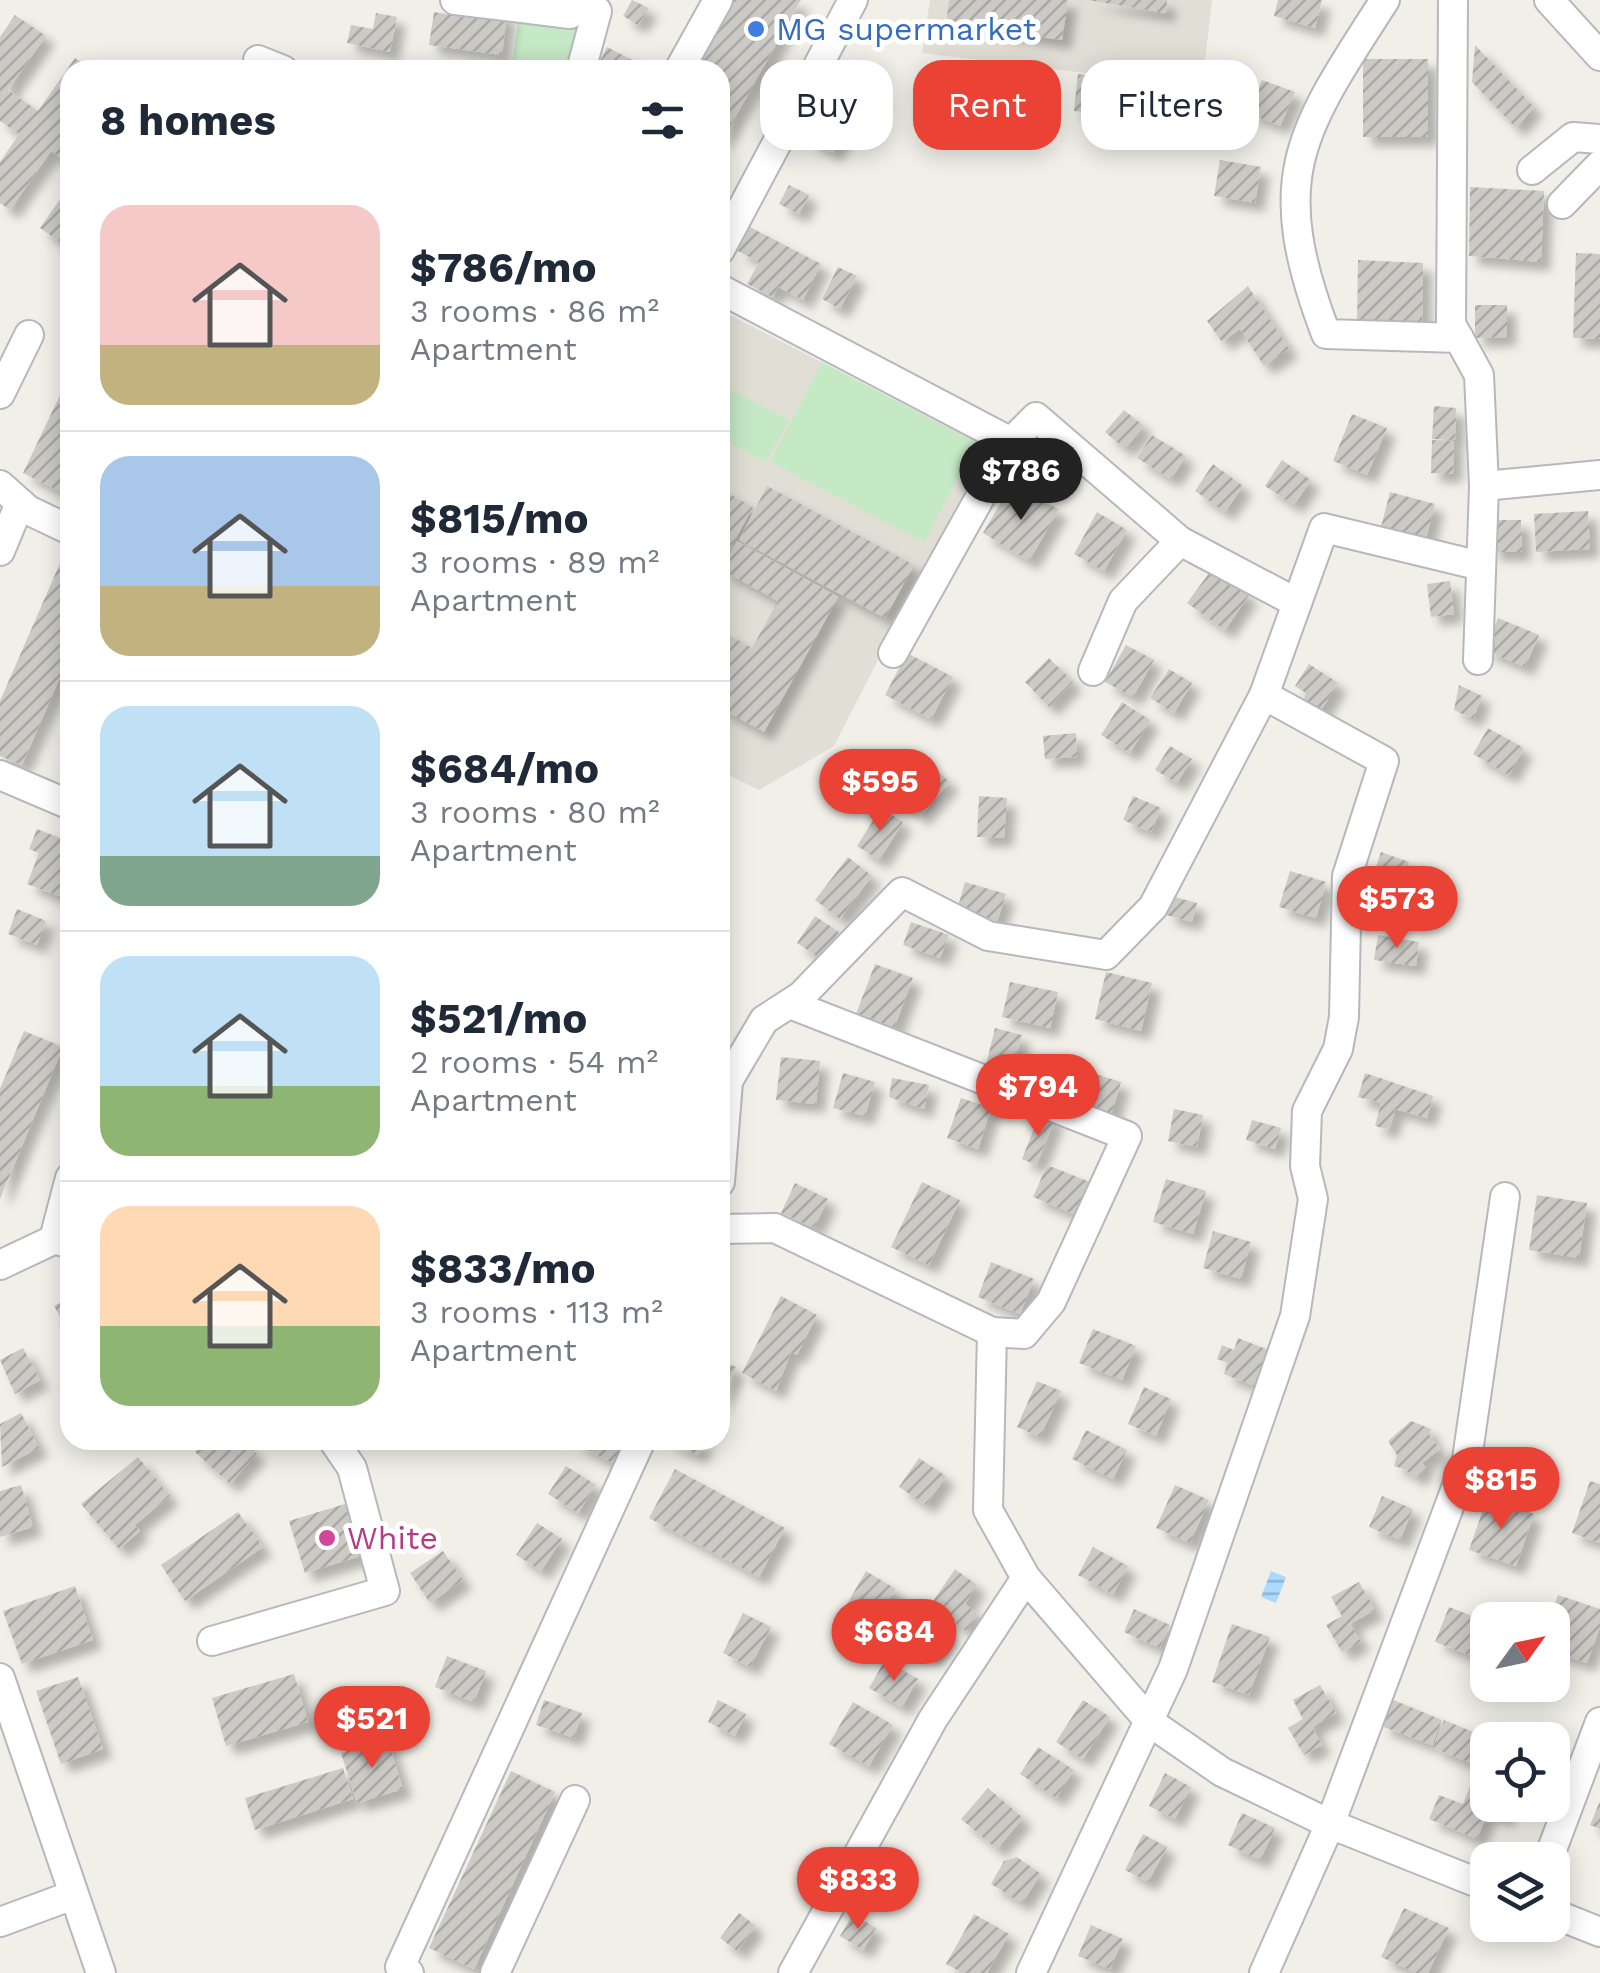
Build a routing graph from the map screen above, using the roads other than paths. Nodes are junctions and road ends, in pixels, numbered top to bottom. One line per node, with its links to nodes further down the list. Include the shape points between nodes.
1 (454, 0): 7 (street, via 570,14)
2 (718, 0): 10 (street)
3 (853, 0): 15 (street)
4 (1384, 0): 18 (street, via 1307,134 1294,177 1298,247 1326,334)
5 (1453, 0): 18 (street, via 1452,324)
6 (1549, 0): 8 (street)
7 (588, 5): 9 (street)
8 (1600, 56)
9 (581, 60)
10 (685, 60)
11 (1600, 138): 13 (street, via 1572,137)
12 (1600, 166): 14 (street)
13 (1532, 170)
14 (1562, 204)
15 (730, 231)
16 (730, 294): 20 (street)
17 (29, 335): 19 (street)
18 (1459, 338): 22 (street, via 1479,375)
19 (0, 394)
20 (1010, 442): 25 (street, via 1036,417); 29 (street)
21 (1600, 475): 22 (street)
22 (1484, 486): 27 (street)
23 (10, 494): 24 (street); 26 (street)
24 (60, 524)
25 (1180, 540): 28 (street); 31 (street, via 1123,601)
26 (0, 551)
27 (1481, 566): 28 (street, via 1324,528); 30 (street)
28 (1297, 603): 32 (street)
29 (893, 653)
30 (1478, 660)
31 (1094, 670)
32 (1264, 695): 35 (street, via 1153,906 1106,955 988,936 902,892); 47 (street, via 1384,762 1347,876 1338,1048 1307,1111 1305,1166 1314,1198 1296,1316)
33 (0, 775): 34 (street)
34 (60, 797)
35 (790, 1004): 36 (street, via 764,1020); 41 (street, via 1127,1136 1051,1302 1024,1334)
36 (730, 1078)
37 (1505, 1197): 50 (street, via 1467,1459)
38 (730, 1229): 41 (street, via 775,1228)
39 (60, 1240): 40 (street)
40 (0, 1265)
41 (992, 1332): 44 (street, via 988,1510)
42 (340, 1450): 45 (street, via 352,1468 384,1591)
43 (636, 1450): 58 (street, via 400,1968)
44 (1026, 1578): 47 (street); 60 (street, via 934,1719)
45 (212, 1641)
46 (0, 1678): 53 (street)
47 (1152, 1722): 50 (street, via 1222,1772); 61 (street)
48 (1600, 1722): 51 (street)
49 (575, 1800): 59 (street)
50 (1330, 1824): 52 (street); 62 (street)
51 (1555, 1842)
52 (1470, 1880)
53 (73, 1895): 55 (street); 57 (street)
54 (1570, 1920): 56 (street)
55 (0, 1922)
56 (1600, 1932)
57 (92, 1970)
58 (409, 1973)
59 (494, 1973)
60 (794, 1973)
61 (1031, 1973)
62 (1264, 1973)

